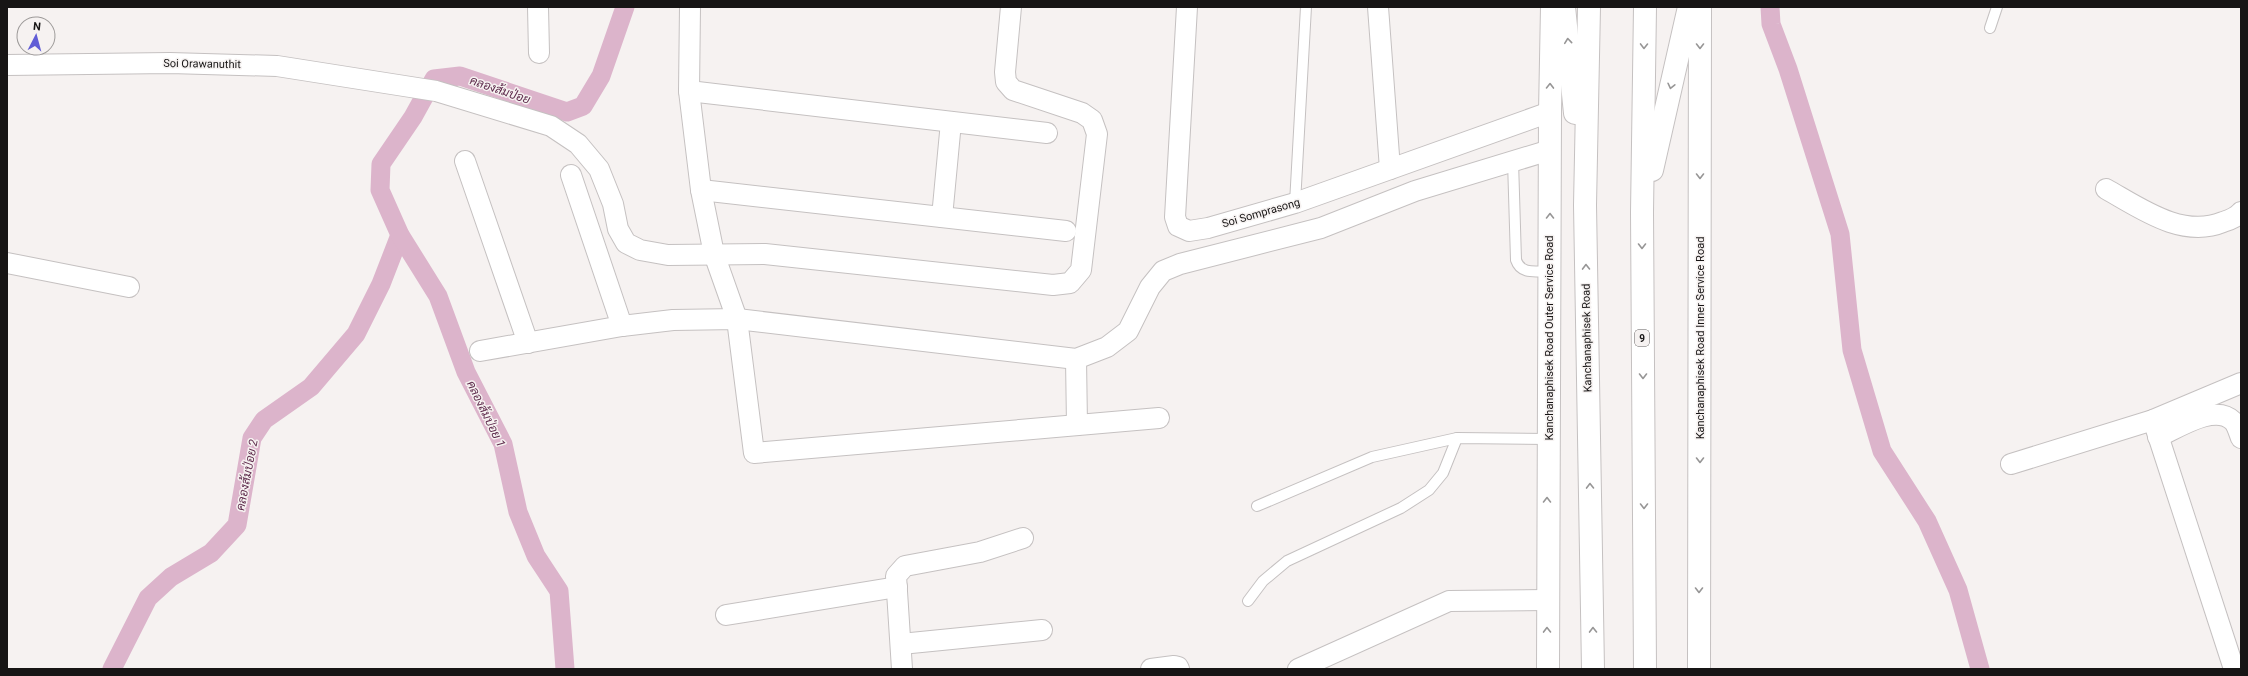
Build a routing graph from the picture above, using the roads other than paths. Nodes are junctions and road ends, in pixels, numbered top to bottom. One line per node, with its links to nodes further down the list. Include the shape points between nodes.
1 (538, 7): 15 (street)
2 (690, 7): 17 (street)
3 (1011, 7): 34 (street, via 1006,82 1013,90 1082,113 1092,120 1097,134 1080,270 1070,283 1053,285 765,254)
4 (1187, 7): 28 (street, Soi Somprasong, via 1175,217 1178,226 1189,231 1208,228)
5 (1306, 7): 28 (lane)
6 (1378, 7): 24 (street)
7 (1552, 7): 18 (main road, Kanchanaphisek Road Outer Service Road, one-way to 7)
8 (1564, 7): 29 (main road, one-way to 8)
9 (1589, 7): 29 (main road, Kanchanaphisek Road)
10 (1645, 7): 30 (main road, 9, one-way to 30)
11 (1689, 7): 30 (main road, one-way to 30)
12 (1700, 7): 66 (main road, Kanchanaphisek Road Inner Service Road, one-way to 66)
13 (1997, 7): 14 (lane)
14 (1990, 28)
15 (540, 53)
16 (7, 65): 34 (street, Soi Orawanuthit, via 170,63 277,66 436,91 552,126 578,144 599,169 613,204 618,229 626,243 640,250 668,255)
17 (689, 91): 19 (street); 27 (street)
18 (1550, 112): 21 (main road, Kanchanaphisek Road Outer Service Road); 24 (street, Soi Somprasong)
19 (951, 122): 20 (street); 32 (street)
20 (1047, 133)
21 (1550, 150): 23 (street); 36 (main road, Kanchanaphisek Road Outer Service Road, one-way to 21)
22 (465, 161): 40 (street)
23 (1513, 161): 36 (lane, via 1518,267 1523,270); 42 (street, via 1414,191 1321,228 1180,264 1163,271 1150,287 1128,331 1107,347)
24 (1390, 169): 28 (street, Soi Somprasong)
25 (571, 175): 39 (street)
26 (2106, 189): 31 (street, via 2178,226 2210,228 2238,216)
27 (701, 190): 32 (street); 34 (street)
28 (1295, 204)
29 (1585, 206): 64 (main road, Kanchanaphisek Road, one-way to 29)
30 (1642, 212): 65 (main road, 9, one-way to 65)
31 (2241, 212)
32 (942, 217): 33 (street)
33 (1066, 231)
34 (714, 254): 38 (street)
35 (7, 263): 37 (street)
36 (1549, 271): 49 (main road, Kanchanaphisek Road Outer Service Road)
37 (129, 287)
38 (737, 319): 39 (street, via 673,320); 42 (street); 45 (street, via 754,453)
39 (622, 326): 40 (street)
40 (528, 343): 41 (street)
41 (480, 351)
42 (1076, 359): 45 (street)
43 (2241, 383): 46 (street)
44 (1159, 418): 45 (street)
45 (1077, 425)
46 (2156, 428): 48 (street, via 2209,414 2225,415 2234,422); 50 (street); 67 (street)
47 (1457, 438): 49 (lane); 51 (lane, via 1372,457); 55 (lane, via 1443,473 1429,490 1401,508 1287,561 1263,581)
48 (2241, 438)
49 (1548, 439): 54 (main road, Kanchanaphisek Road Outer Service Road, one-way to 49)
50 (2011, 464)
51 (1257, 506)
52 (1023, 538): 53 (street, via 980,552 905,566 896,576)
53 (897, 587): 56 (street); 58 (street)
54 (1547, 600): 62 (street, via 1449,601); 63 (main road, Kanchanaphisek Road Outer Service Road, one-way to 54)
55 (1248, 601)
56 (726, 615)
57 (1042, 630): 58 (street)
58 (901, 644): 59 (street)
59 (902, 669)
60 (1151, 669): 61 (street, via 1178,666)
61 (1179, 669)
62 (1298, 669)
63 (1548, 669)
64 (1593, 669)
65 (1644, 669)
66 (1699, 669)
67 (2234, 669)

